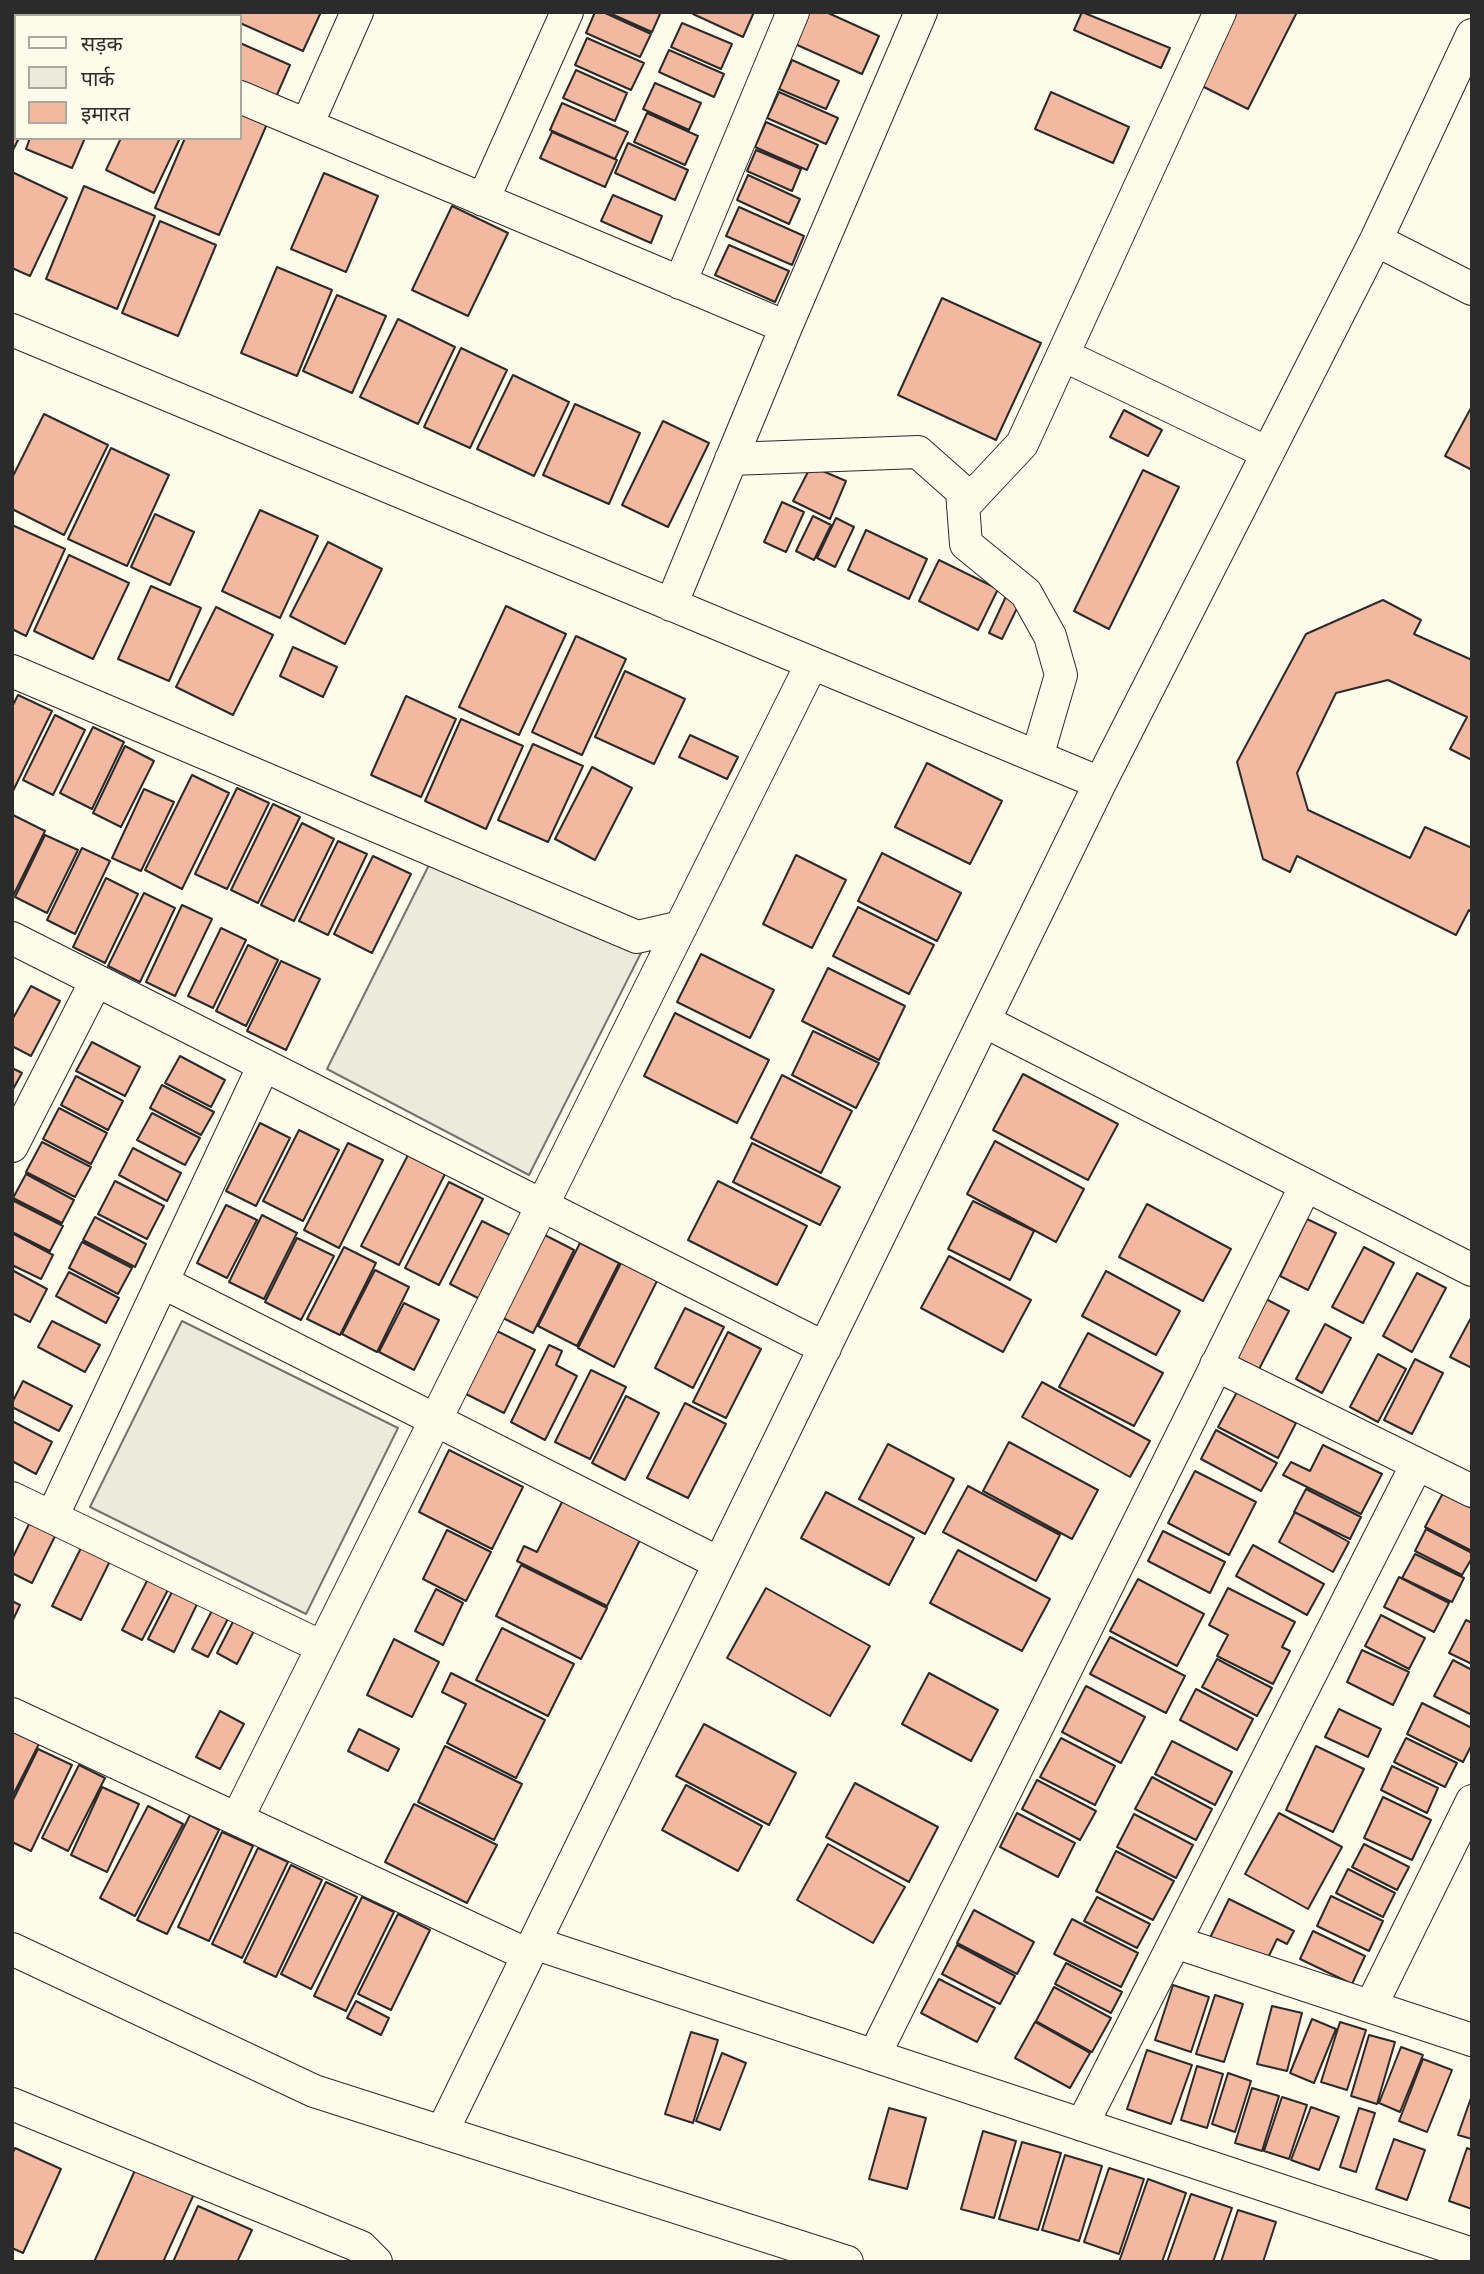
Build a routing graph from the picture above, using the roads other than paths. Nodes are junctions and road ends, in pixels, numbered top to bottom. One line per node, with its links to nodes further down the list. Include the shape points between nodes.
1 (357, 12): 8 (street)
2 (567, 12): 9 (street)
3 (793, 12): 11 (street)
4 (921, 12): 13 (street)
5 (1220, 12): 15 (street)
6 (1472, 36): 10 (street)
7 (242, 98): 8 (street)
8 (307, 125): 9 (street)
9 (483, 200): 11 (street)
10 (1376, 240): 12 (street); 16 (street)
11 (680, 283): 13 (street)
12 (1472, 289)
13 (786, 327): 17 (street)
14 (12, 330): 19 (street)
15 (1063, 355): 16 (street); 18 (street, via 1022,444)
16 (1268, 453): 23 (street)
17 (731, 459): 18 (street, via 919,452 962,491); 19 (street)
18 (963, 508): 22 (street, via 966,544 1026,593 1050,636 1061,675)
19 (671, 605): 20 (street)
20 (812, 663): 22 (street); 24 (street)
21 (12, 671): 24 (street, via 637,937)
22 (1037, 757): 23 (street)
23 (1100, 783): 27 (street)
24 (681, 927): 31 (street)
25 (12, 939): 26 (street)
26 (96, 981): 28 (street); 29 (street)
27 (984, 1021): 30 (street); 34 (street)
28 (264, 1065): 31 (street); 33 (street)
29 (12, 1146)
30 (1306, 1185): 32 (street); 35 (street)
31 (542, 1205): 34 (street); 36 (street)
32 (1472, 1270)
33 (162, 1282): 36 (street); 40 (street)
34 (825, 1348): 41 (street)
35 (1216, 1365): 37 (street); 51 (street)
36 (435, 1420): 41 (street); 42 (street)
37 (1417, 1464): 38 (street); 46 (street)
38 (1472, 1491)
39 (12, 1498): 40 (street)
40 (52, 1517): 42 (street)
41 (719, 1563): 48 (street)
42 (322, 1647): 45 (street)
43 (12, 1713): 45 (street)
44 (1472, 1801): 49 (street)
45 (237, 1819): 48 (street)
46 (1175, 1942): 49 (street); 53 (street)
47 (12, 1949): 54 (street, via 314,2091)
48 (531, 1949): 51 (street); 54 (street)
49 (1371, 2006): 50 (street)
50 (1472, 2040)
51 (874, 2056): 53 (street)
52 (12, 2104): 56 (street, via 361,2247)
53 (1082, 2125): 55 (street)
54 (442, 2132): 57 (street)
55 (1472, 2254)
56 (376, 2262)
57 (847, 2262)

